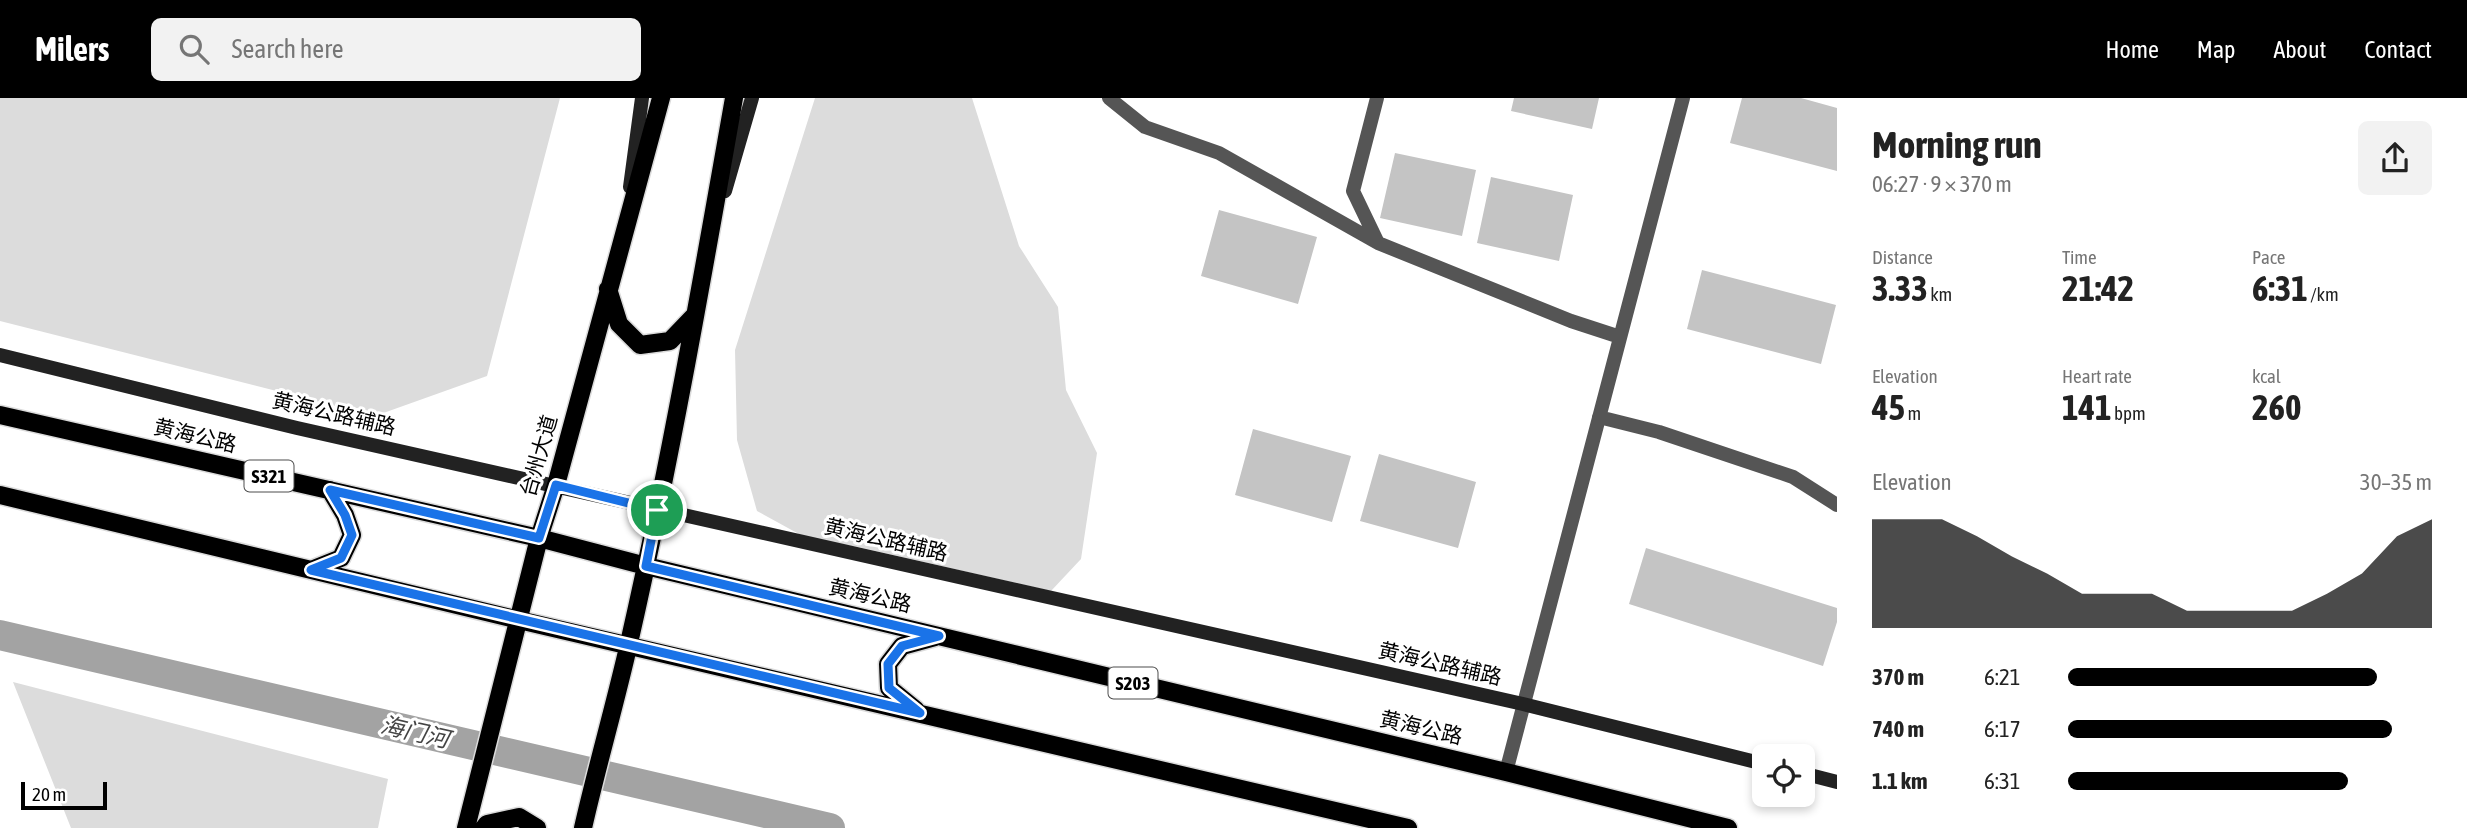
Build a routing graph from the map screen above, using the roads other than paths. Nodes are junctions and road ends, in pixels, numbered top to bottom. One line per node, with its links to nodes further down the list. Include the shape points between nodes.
1 (642, 98): 8 (main road)
2 (661, 98): 8 (main road, 台州大道)
3 (734, 98): 10 (main road)
4 (752, 98): 10 (main road)
5 (1109, 98): 9 (street, via 1145,127 1219,153)
6 (1377, 98): 9 (street, via 1353,191)
7 (1683, 98): 13 (street)
8 (626, 221): 11 (main road, 台州大道)
9 (1378, 243): 13 (street)
10 (708, 246): 12 (main road)
11 (608, 289): 12 (main road, via 619,324 640,345 670,341); 17 (main road, 台州大道)
12 (695, 314): 21 (main road)
13 (1620, 337): 16 (street)
14 (0, 355): 17 (main road, 黄海公路辅路, via 296,428)
15 (0, 415): 18 (main road, 黄海公路 / S321)
16 (1599, 417): 20 (street, via 1793,477); 28 (street)
17 (556, 485): 21 (main road, 黄海公路辅路); 22 (main road, 台州大道)
18 (330, 490): 22 (main road, 黄海公路 / S321); 24 (main road, via 352,535 341,558)
19 (0, 495): 24 (main road)
20 (1837, 505)
21 (657, 510): 23 (main road); 28 (main road, 黄海公路辅路)
22 (539, 538): 23 (main road, 黄海公路 / S203); 25 (main road, 台州大道)
23 (646, 566): 26 (main road, 黄海公路 / S203); 27 (main road)
24 (311, 570): 25 (main road)
25 (519, 620): 27 (main road); 34 (main road, 台州大道)
26 (939, 636): 29 (main road, via 902,646 888,664 889,688); 31 (main road, 黄海公路 / S203)
27 (629, 644): 29 (main road); 37 (main road)
28 (1523, 704): 30 (main road, 黄海公路辅路); 31 (street)
29 (920, 713): 38 (main road)
30 (1752, 761)
31 (1506, 772): 39 (main road, 黄海公路 / S203)
32 (1815, 776): 33 (main road)
33 (1837, 782)
34 (466, 828)
35 (484, 828): 36 (main road, via 519,817)
36 (537, 828)
37 (583, 828)
38 (1408, 828)
39 (1728, 828)

